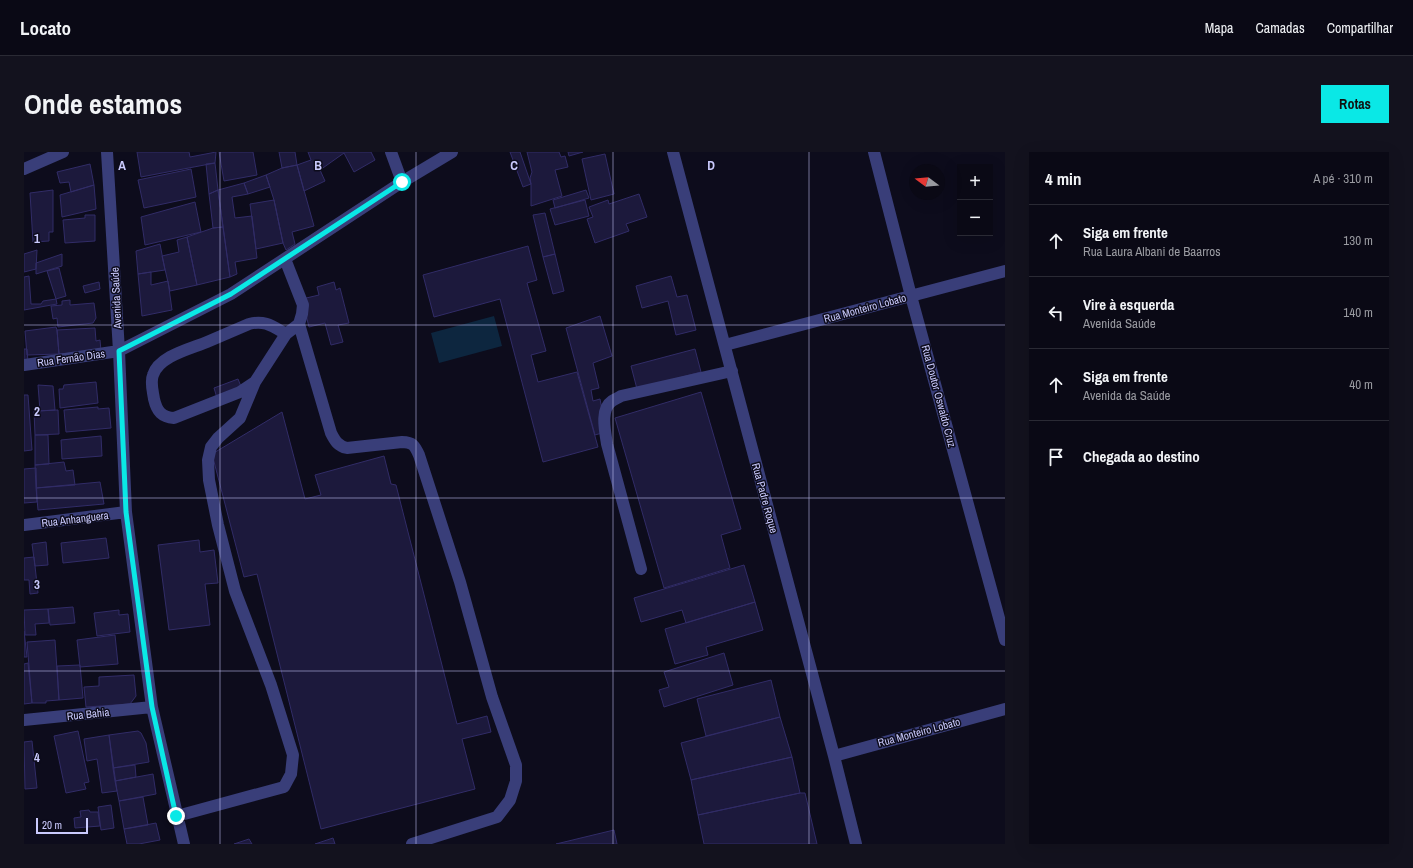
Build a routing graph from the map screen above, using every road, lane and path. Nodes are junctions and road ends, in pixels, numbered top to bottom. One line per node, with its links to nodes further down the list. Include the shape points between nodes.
1 (63, 152): 7 (street)
2 (107, 152): 15 (street, Avenida Saúde)
3 (391, 152): 8 (street)
4 (452, 152): 8 (street, Rua Fernão Dias)
5 (673, 152): 14 (street, Rua Padre Roque)
6 (874, 152): 11 (street, Rua Doutor Oswaldo Cruz)
7 (24, 169)
8 (402, 182): 9 (street, Rua Fernão Dias)
9 (285, 259): 12 (street, via 303,305); 15 (street, Rua Fernão Dias, via 231,294)
10 (1005, 271): 11 (street, Rua Monteiro Lobato)
11 (911, 296): 14 (street, Rua Monteiro Lobato); 22 (street, Rua Doutor Oswaldo Cruz)
12 (298, 324): 13 (street); 29 (street, via 335,442 347,448 402,442 411,442 415,446 460,582 492,697 516,765 516,781 510,800 497,817)
13 (286, 334): 18 (street); 18 (street, via 267,323 249,324 174,355 161,363 153,374 152,381 154,401 159,412 166,417 174,418 240,392)
14 (725, 346): 17 (street, Rua Padre Roque)
15 (119, 351): 16 (street, Rua Fernão Dias); 19 (street, Avenida Saúde)
16 (24, 365)
17 (732, 371): 21 (street, via 621,396 611,401 607,408 604,427 607,444); 26 (street, Rua Padre Roque)
18 (255, 382): 27 (street, via 240,418 211,447 208,460 209,480 235,591 271,685 293,755 291,774 284,787)
19 (126, 512): 20 (street, Rua Anhanguera); 23 (street, Avenida Saúde)
20 (24, 525)
21 (641, 569)
22 (1005, 640)
23 (152, 707): 25 (street, Rua Bahia); 27 (street, Avenida Saúde)
24 (1005, 709): 26 (street, Rua Monteiro Lobato)
25 (24, 720)
26 (834, 756): 30 (street, Rua Padre Roque)
27 (176, 816): 28 (street, Avenida Saúde)
28 (184, 844)
29 (412, 844)
30 (856, 844)

